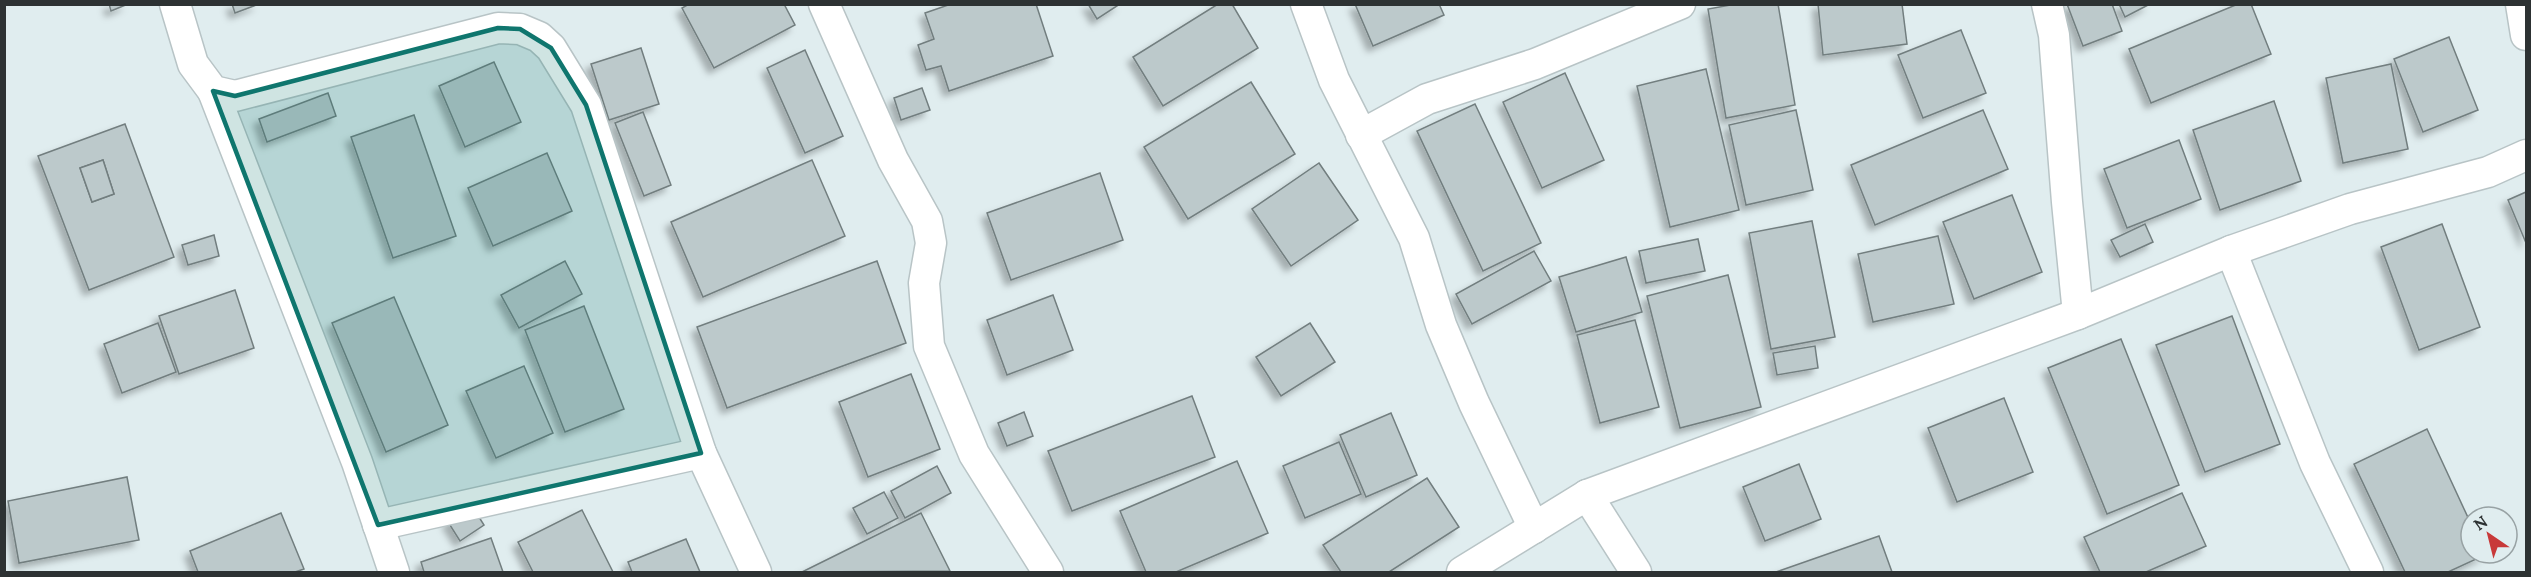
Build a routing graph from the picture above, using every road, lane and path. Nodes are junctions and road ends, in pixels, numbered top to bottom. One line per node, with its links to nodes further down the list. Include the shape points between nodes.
1 (175, 4): 8 (street, via 193,64)
2 (824, 4): 19 (street, via 893,160 927,221 931,243 924,283 929,346 974,454)
3 (1306, 4): 9 (street, via 1334,80)
4 (1680, 4): 9 (street, via 1535,63 1427,99)
5 (2047, 4): 12 (street, via 2054,35)
6 (2521, 4): 7 (street)
7 (2526, 35)
8 (213, 91): 13 (street, via 235,96 498,28 520,29 539,37 551,48 586,105); 15 (street)
9 (1361, 135): 16 (street, via 1414,238 1441,325)
10 (2526, 155): 11 (street, via 2488,172 2350,209)
11 (2231, 252): 12 (street); 22 (street, via 2315,463)
12 (2078, 314): 14 (street)
13 (701, 453): 15 (street); 18 (street)
14 (1587, 495): 16 (street); 21 (street)
15 (378, 525): 17 (street)
16 (1534, 528): 20 (street)
17 (394, 573)
18 (756, 573)
19 (1047, 573)
20 (1462, 573)
21 (1636, 573)
22 (2368, 573)

